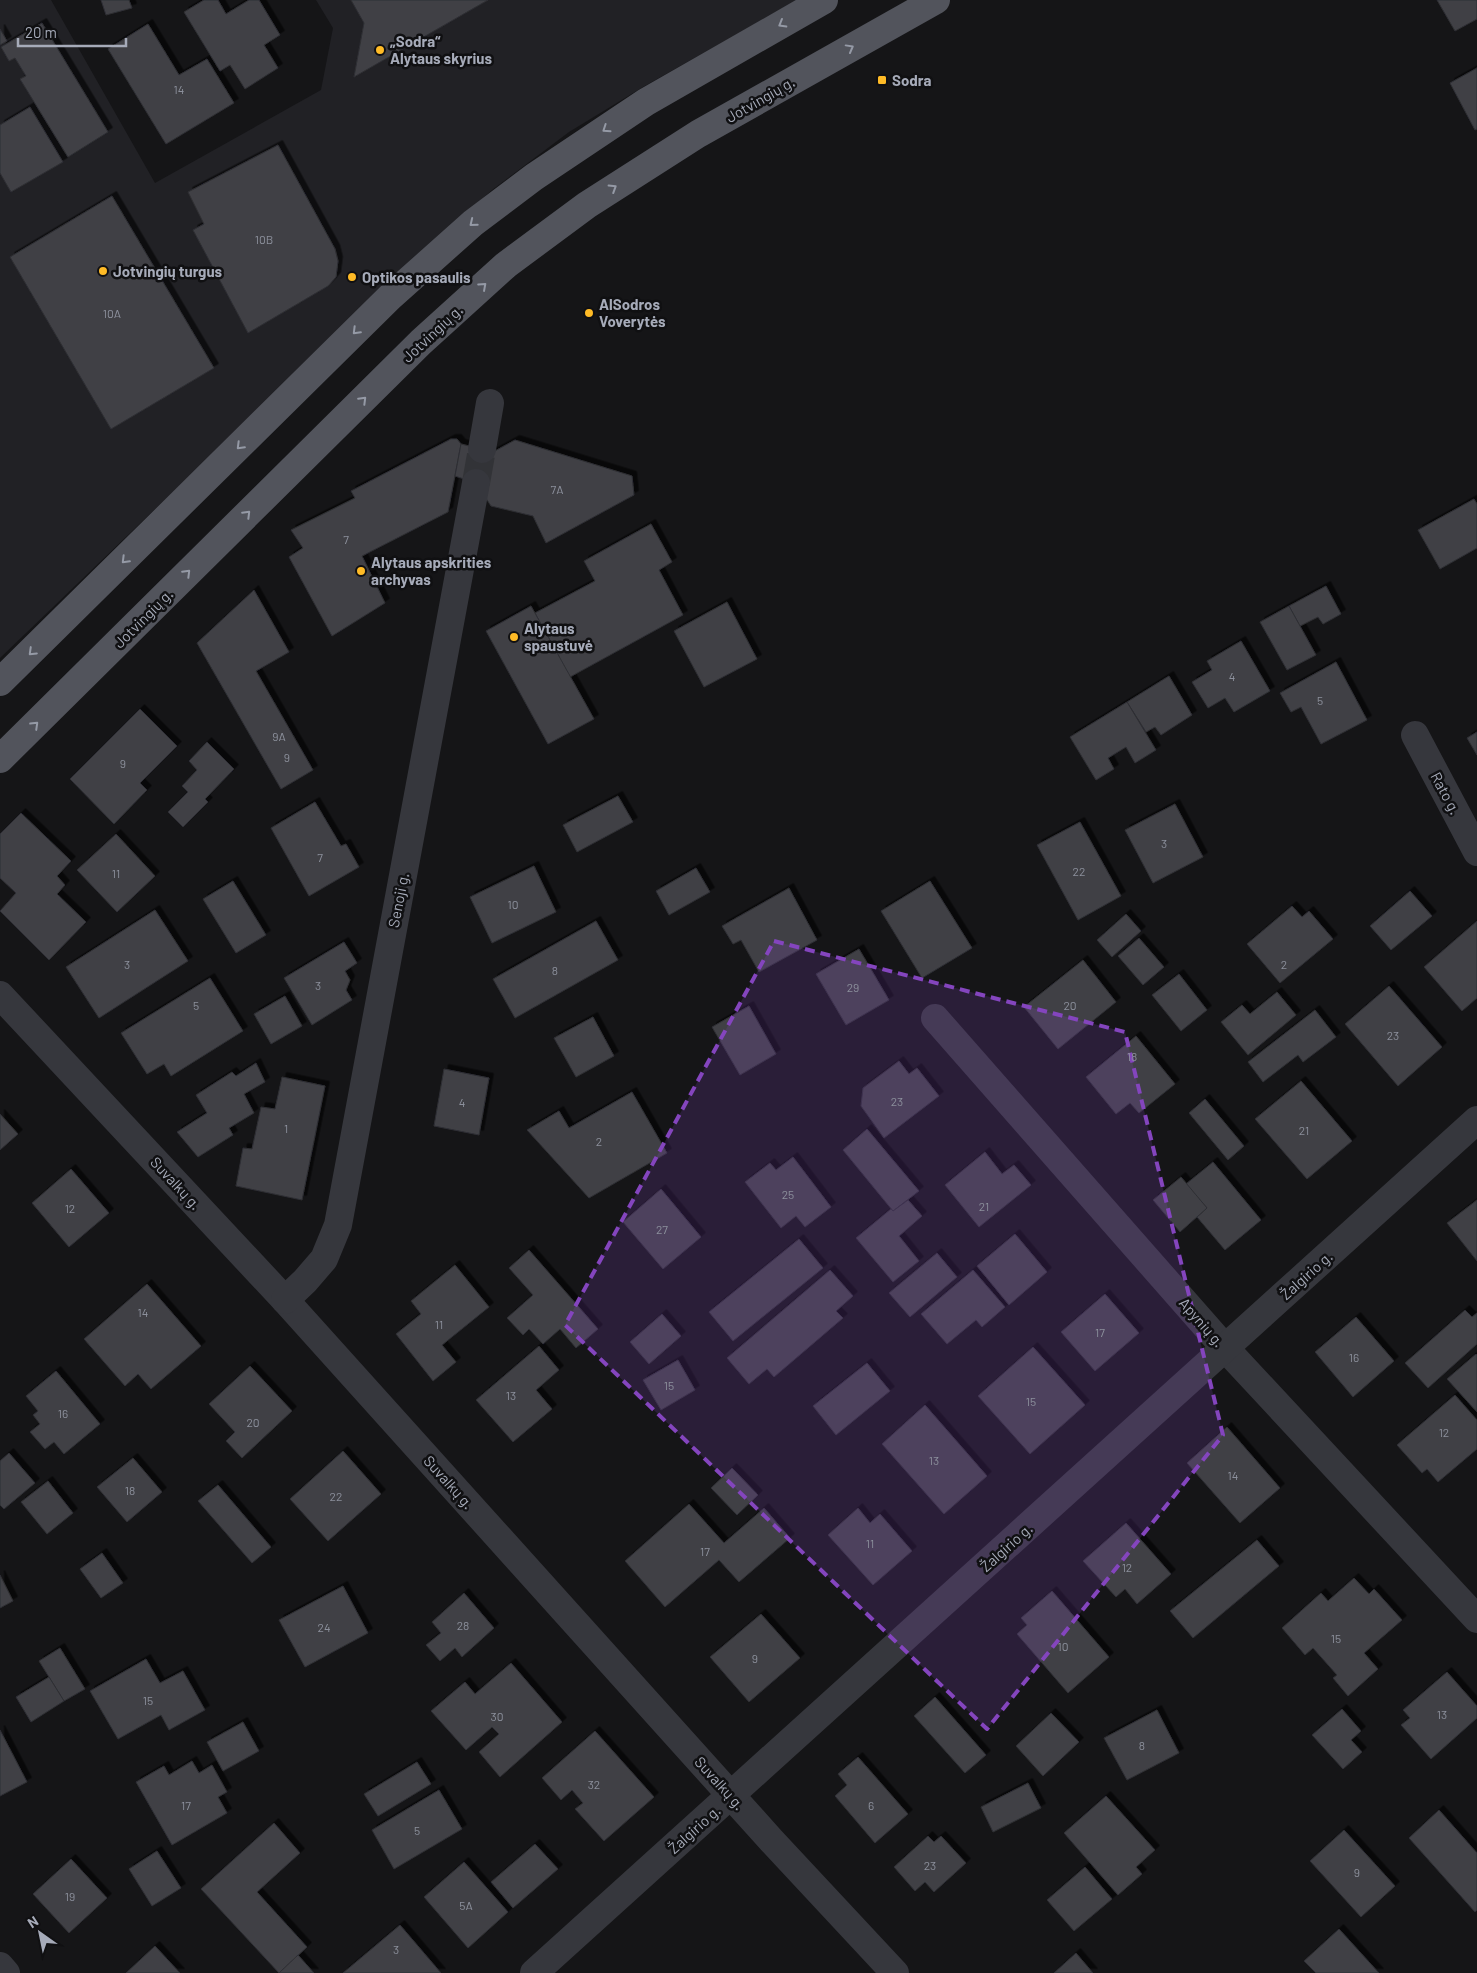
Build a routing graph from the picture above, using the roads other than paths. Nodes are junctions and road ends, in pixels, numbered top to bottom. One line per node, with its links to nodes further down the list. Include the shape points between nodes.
1 (824, 0): 6 (main road, one-way to 6, via 646,102 472,223 390,297)
2 (936, 0): 8 (main road, Jotvingių g., one-way to 2, via 421,342 506,265 587,204 698,134)
3 (490, 403): 4 (street)
4 (482, 449)
5 (476, 483): 13 (street, Senoji g., via 338,1224 324,1259)
6 (0, 682)
7 (1414, 735): 9 (street, Rato g.)
8 (0, 759)
9 (1477, 852)
10 (0, 995): 13 (street, Suvalkų g.)
11 (936, 1018): 14 (street, Apynių g.)
12 (1477, 1121): 14 (street, Žalgirio g.)
13 (285, 1300): 16 (street, Suvalkų g.)
14 (1225, 1348): 15 (street, Apynių g.); 16 (street, Žalgirio g.)
15 (1477, 1619)
16 (732, 1795): 19 (street, Žalgirio g.); 20 (street, Suvalkų g.)
17 (0, 1966): 18 (street)
18 (6, 1973)
19 (534, 1973)
20 (894, 1973)

